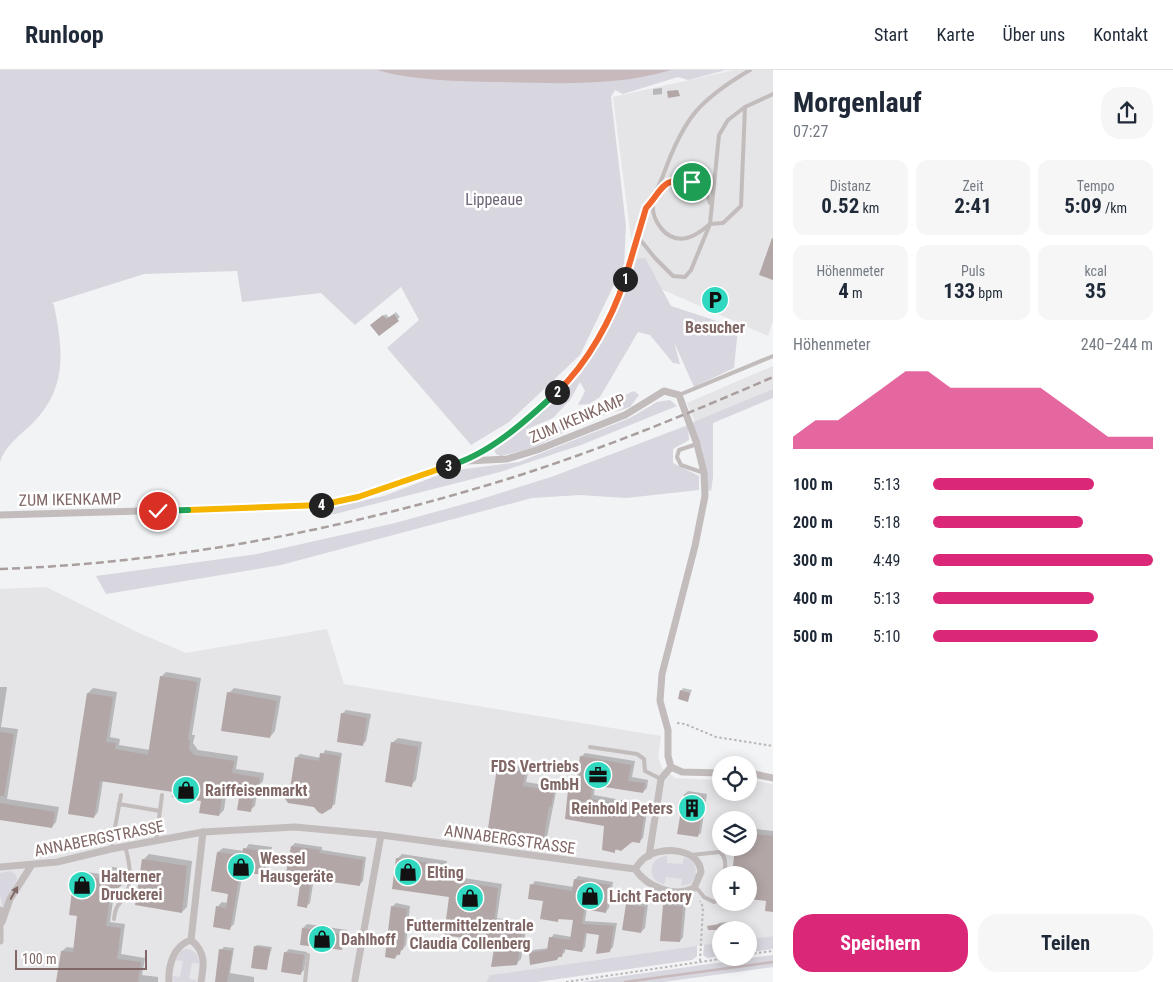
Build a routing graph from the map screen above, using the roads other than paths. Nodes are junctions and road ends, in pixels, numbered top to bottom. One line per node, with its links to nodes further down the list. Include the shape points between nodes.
1 (750, 70): 4 (lane, via 719,88 696,109 676,140)
2 (773, 94): 3 (lane)
3 (745, 107): 6 (lane, via 728,120 719,135); 7 (lane, via 741,206 723,223)
4 (657, 190): 5 (lane); 6 (lane, via 681,180 692,182 703,187 709,195)
5 (653, 201): 7 (lane, via 655,218 662,230 673,237 686,238); 8 (lane, via 646,208)
6 (711, 207): 7 (lane)
7 (710, 224): 8 (lane, via 685,277 673,276)
8 (638, 237): 12 (lane, via 619,296 589,353 563,387 535,412)
9 (773, 356): 10 (lane)
10 (679, 396): 11 (street); 12 (street, ZUM IKENKAMP, via 664,391 625,414 538,450 507,459)
11 (697, 444): 13 (street); 13 (lane, via 679,450 678,457 681,465)
12 (468, 461): 14 (street, ZUM IKENKAMP, via 358,497 317,506)
13 (704, 473): 16 (street, via 705,496 695,546 662,674 660,701 668,730)
14 (0, 515)
15 (590, 747): 20 (lane, via 637,754 644,759 645,771)
16 (671, 767): 17 (street, via 682,772); 20 (street)
17 (712, 773)
18 (757, 775): 19 (street)
19 (773, 778)
20 (661, 779): 31 (street)
21 (121, 795): 23 (lane)
22 (162, 795): 24 (lane)
23 (119, 804): 24 (lane); 29 (lane)
24 (160, 811): 27 (lane)
25 (203, 832): 26 (street, ANNABERGSTRASSE, via 295,827); 27 (street, ANNABERGSTRASSE); 41 (street)
26 (381, 835): 35 (street, ANNABERGSTRASSE); 44 (street)
27 (156, 841): 28 (street, ANNABERGSTRASSE)
28 (125, 846): 29 (street, ANNABERGSTRASSE); 39 (lane, via 130,867 127,894 116,907)
29 (111, 849): 32 (street, ANNABERGSTRASSE)
30 (691, 855): 31 (street, via 665,852); 33 (lane, via 720,852 724,856); 36 (street, via 702,872)
31 (649, 856): 35 (street)
32 (31, 866): 34 (street, ANNABERGSTRASSE); 40 (street, one-way to 32, via 10,899)
33 (725, 866)
34 (0, 867)
35 (635, 869): 36 (street, via 643,880 657,888 681,891)
36 (695, 887): 37 (lane)
37 (712, 901)
38 (0, 910): 40 (street)
39 (114, 919)
40 (2, 922): 42 (street)
41 (191, 940): 45 (street, via 173,956); 46 (street, via 204,958)
42 (0, 941)
43 (308, 955): 47 (lane)
44 (354, 981)
45 (170, 982)
46 (201, 982)
47 (305, 982)

